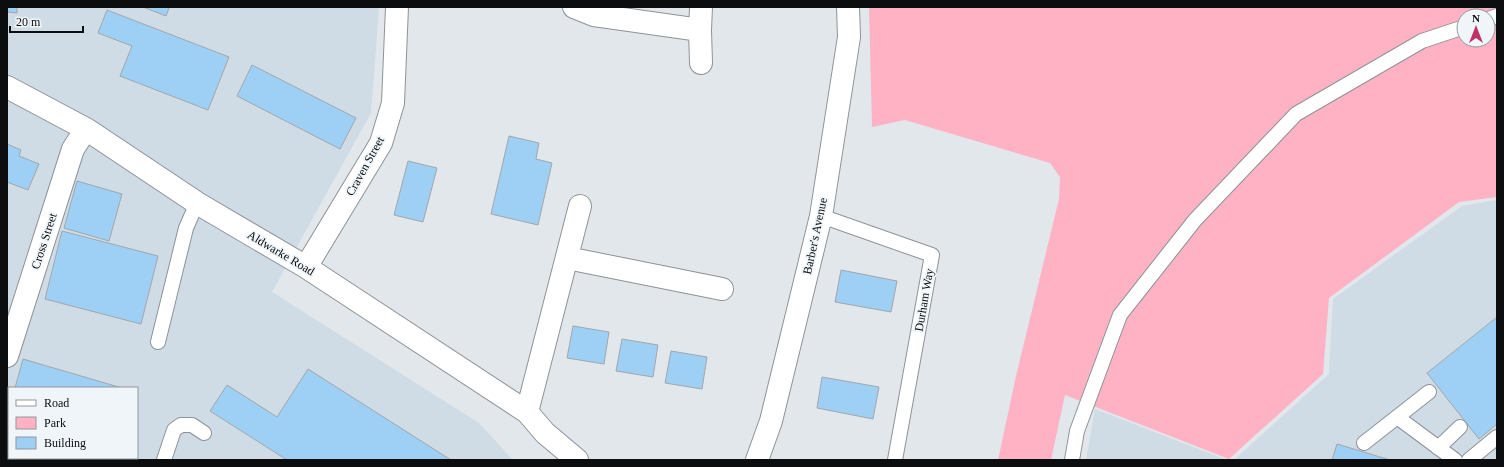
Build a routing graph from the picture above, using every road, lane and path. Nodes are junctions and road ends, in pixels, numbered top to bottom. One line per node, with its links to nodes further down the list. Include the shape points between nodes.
1 (397, 7): 14 (street, Craven Street, via 393,103 381,143)
2 (574, 7): 5 (street, via 594,15)
3 (701, 7): 5 (street)
4 (848, 7): 12 (street, Barber's Avenue, via 849,37)
5 (700, 30): 7 (street)
6 (1456, 30): 32 (lane, via 1422,41 1296,114 1195,220 1120,315 1077,431)
7 (701, 63)
8 (7, 87): 9 (street, Aldwarke Road)
9 (86, 129): 10 (street, Aldwarke Road); 17 (street, Cross Street, via 73,149)
10 (197, 203): 14 (street, Aldwarke Road); 16 (lane, via 186,228)
11 (580, 206): 13 (street)
12 (821, 216): 30 (street, Barber's Avenue, via 771,421); 31 (lane, Durham Way, via 932,255)
13 (567, 258): 15 (street); 19 (street)
14 (306, 267): 19 (street, Aldwarke Road)
15 (722, 289)
16 (158, 342)
17 (7, 356)
18 (1429, 392): 20 (lane)
19 (527, 412): 23 (street, Aldwarke Road)
20 (1397, 417): 25 (lane); 26 (lane)
21 (1460, 427): 26 (lane)
22 (204, 433): 27 (lane, via 192,426 181,425 174,430)
23 (545, 433): 28 (street, Aldwarke Road); 29 (street, Aldwarke Road)
24 (1497, 437): 34 (lane)
25 (1364, 444)
26 (1438, 448): 33 (lane)
27 (164, 460)
28 (553, 460)
29 (577, 460)
30 (757, 460)
31 (894, 460)
32 (1072, 460)
33 (1455, 460)
34 (1468, 460)

